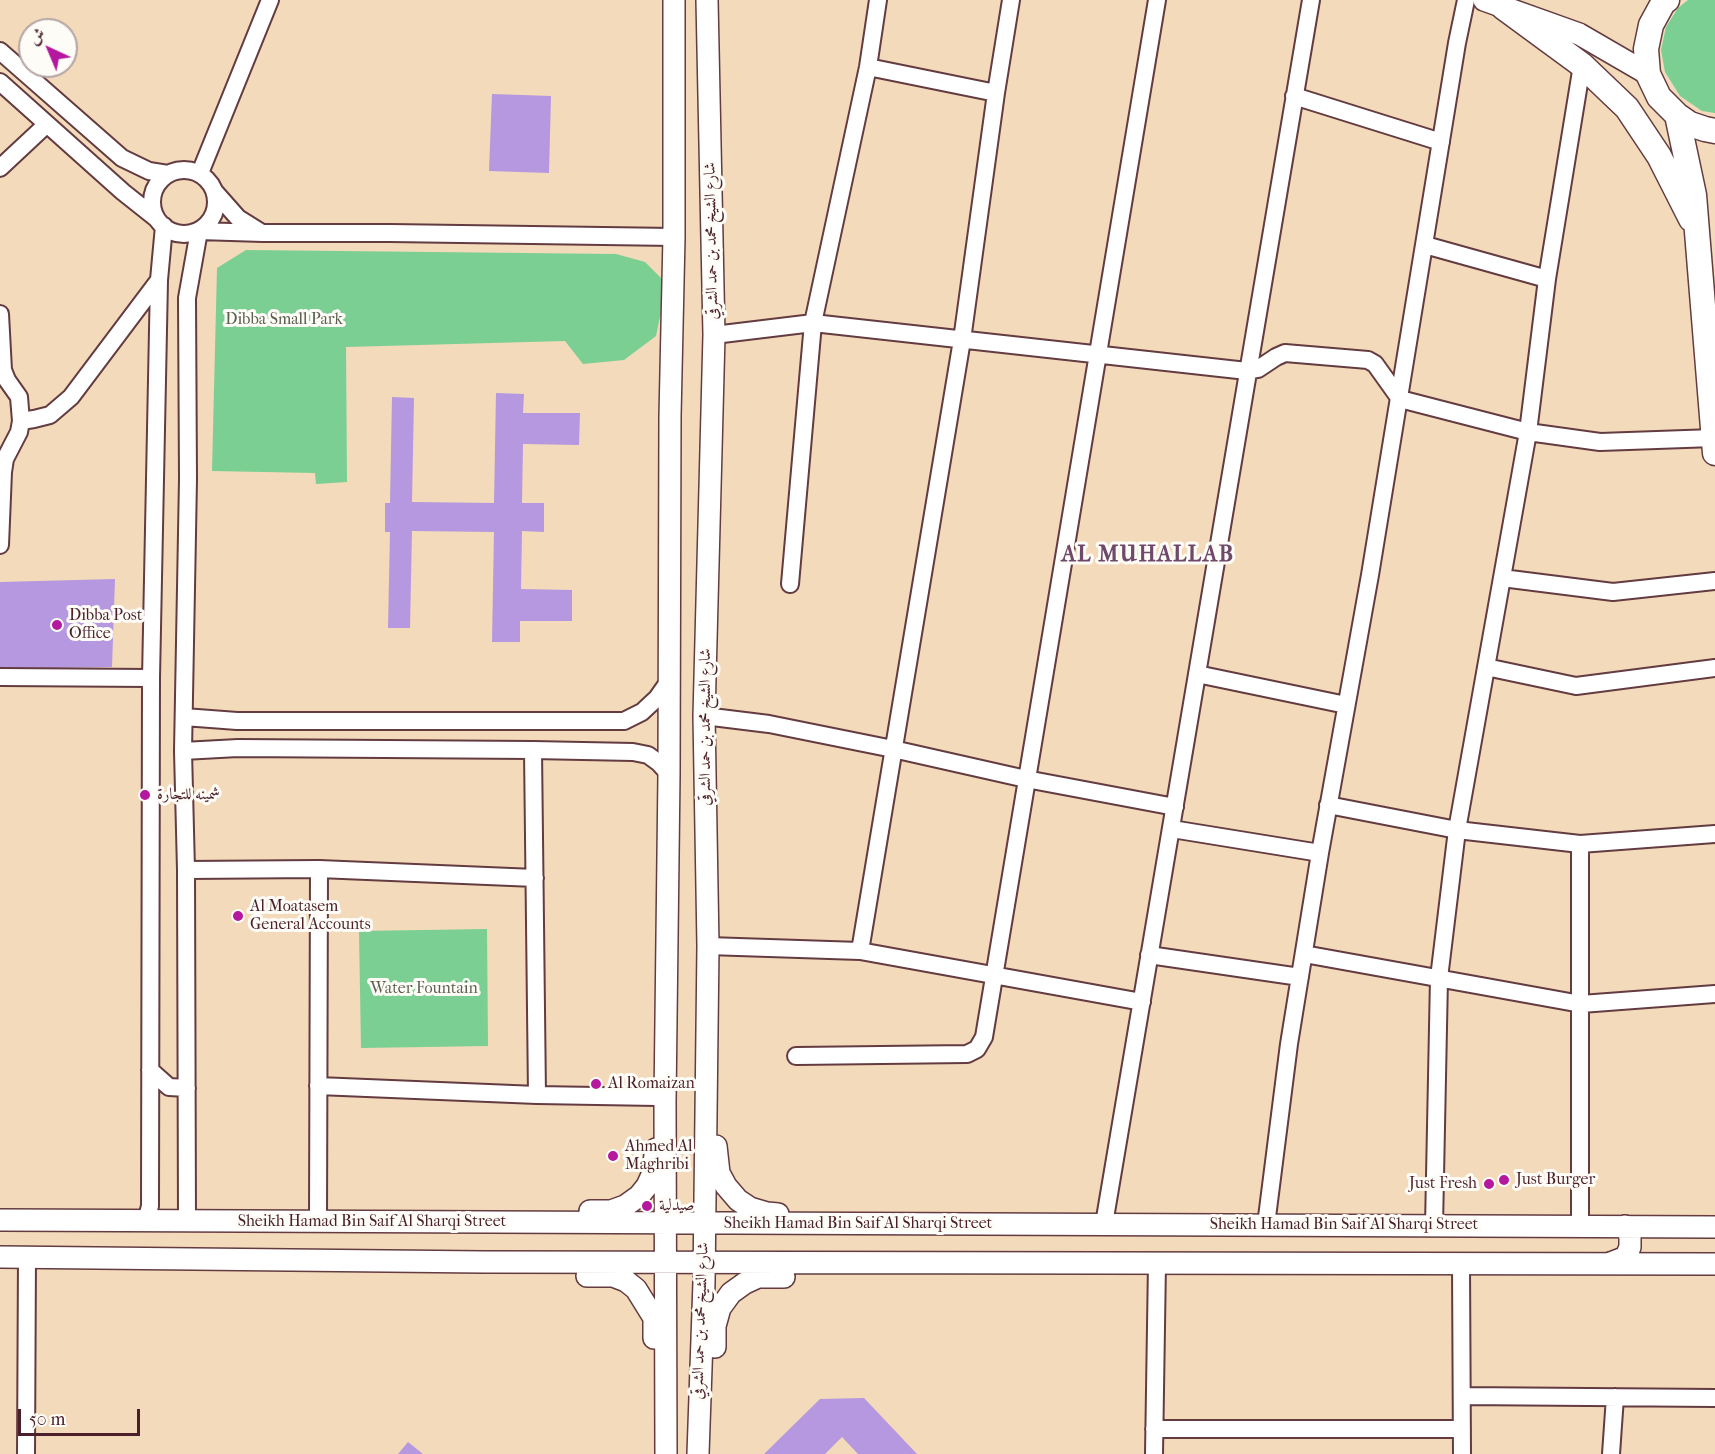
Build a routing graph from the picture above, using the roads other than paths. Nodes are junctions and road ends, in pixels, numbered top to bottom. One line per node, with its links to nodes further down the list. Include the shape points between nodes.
1 (270, 0): 23 (street)
2 (674, 0): 30 (main road, شارع الشيخ محمد بن حمد الشرقي)
3 (707, 0): 36 (main road, شارع الشيخ محمد بن حمد الشرقي)
4 (879, 0): 13 (street)
5 (1011, 0): 16 (street)
6 (1158, 0): 38 (street)
7 (1311, 0): 17 (street)
8 (1466, 0): 21 (street)
9 (1666, 0): 14 (highway, via 1651,25 1646,49)
10 (1493, 3): 12 (highway); 14 (main road, via 1579,34)
11 (0, 51): 24 (street, via 122,158 149,171)
12 (1582, 65): 28 (highway, via 1627,108 1659,156); 32 (street)
13 (868, 67): 16 (street); 35 (street)
14 (1648, 74): 18 (highway, via 1659,97)
15 (0, 82): 19 (street)
16 (996, 93): 37 (street)
17 (1294, 96): 21 (street); 39 (street)
18 (1677, 115): 20 (highway, via 1690,124); 28 (highway)
19 (47, 124): 22 (street); 26 (street)
20 (1715, 131)
21 (1441, 142): 31 (street)
22 (0, 168)
23 (200, 173): 24 (street, via 182,169); 25 (street)
24 (168, 174): 26 (street, via 158,183 152,201)
25 (215, 192): 27 (street, via 214,214); 29 (street, via 238,218)
26 (160, 223): 27 (street, via 181,234); 33 (street)
27 (199, 231): 29 (street); 56 (street, via 187,298)
28 (1698, 231): 43 (highway)
29 (263, 234): 30 (street)
30 (674, 237): 53 (main road, شارع الشيخ محمد بن حمد الشرقي)
31 (1425, 245): 32 (street); 40 (street)
32 (1547, 279): 42 (street)
33 (159, 280): 41 (street, via 71,397 50,415); 52 (street)
34 (0, 314): 41 (street, via 3,370 19,397)
35 (813, 323): 36 (street); 37 (street); 47 (street)
36 (714, 335): 55 (main road, شارع الشيخ محمد بن حمد الشرقي)
37 (962, 340): 38 (street); 60 (street)
38 (1099, 354): 39 (street); 65 (street)
39 (1248, 371): 40 (street, via 1285,353 1368,360); 50 (street)
40 (1400, 399): 42 (street); 54 (street)
41 (21, 421): 44 (street, via 5,459)
42 (1527, 432): 43 (street, via 1600,442); 45 (street)
43 (1714, 445)
44 (0, 545)
45 (1502, 578): 46 (street, via 1614,592); 48 (street)
46 (1715, 581)
47 (790, 584)
48 (1486, 667): 49 (street, via 1576,686); 69 (street)
49 (1715, 668)
50 (1197, 674): 54 (street); 67 (street)
51 (0, 677): 52 (street)
52 (151, 678): 89 (street)
53 (669, 681): 58 (street, via 642,712); 64 (main road, شارع الشيخ محمد بن حمد الشرقي)
54 (1346, 705): 66 (street)
55 (704, 716): 60 (street, via 769,724); 76 (main road, شارع الشيخ محمد بن حمد الشرقي)
56 (184, 717): 57 (street); 62 (street)
57 (237, 721): 58 (street); 59 (street)
58 (610, 722): 63 (street)
59 (238, 748): 61 (street); 62 (street)
60 (893, 749): 65 (street); 77 (street)
61 (532, 750): 63 (street); 75 (street)
62 (183, 751): 74 (street)
63 (610, 751): 64 (street, via 648,755)
64 (669, 774): 86 (main road, شارع الشيخ محمد بن حمد الشرقي)
65 (1026, 779): 67 (street); 80 (street)
66 (1328, 805): 69 (street); 72 (street)
67 (1175, 807): 68 (street)
68 (1172, 829): 72 (street); 78 (street)
69 (1457, 830): 71 (street); 82 (street)
70 (1715, 834): 71 (street)
71 (1580, 844): 85 (street)
72 (1320, 853): 79 (street)
73 (319, 869): 74 (street); 75 (street); 90 (street)
74 (186, 870): 91 (street)
75 (535, 878): 92 (street)
76 (708, 946): 77 (street); 87 (main road, شارع الشيخ محمد بن حمد الشرقي)
77 (860, 951): 80 (street)
78 (1149, 954): 81 (street); 84 (street)
79 (1304, 954): 81 (street); 82 (street)
80 (993, 975): 84 (street); 88 (street, via 984,1037 977,1049 967,1054)
81 (1300, 977): 103 (street)
82 (1439, 978): 85 (street); 104 (street)
83 (1715, 994): 85 (street)
84 (1142, 1002): 102 (street)
85 (1581, 1004): 105 (street)
86 (665, 1050): 93 (main road); 99 (main road, شارع الشيخ محمد بن حمد الشرقي)
87 (706, 1055): 100 (main road, شارع الشيخ محمد بن حمد الشرقي); 101 (main road, via 717,1084 719,1173 738,1200 767,1213 831,1215)
88 (796, 1056)
89 (150, 1070): 91 (street, via 169,1088); 95 (street, via 150,1206)
90 (318, 1086): 92 (street); 97 (street)
91 (187, 1088): 96 (street)
92 (537, 1095): 93 (street)
93 (657, 1097): 98 (main road, via 656,1154 652,1175 639,1196 611,1211 526,1214)
94 (0, 1220): 95 (main road, Sheikh Hamad Bin Saif Al Sharqi Street)
95 (146, 1221): 96 (main road, Sheikh Hamad Bin Saif Al Sharqi Street)
96 (187, 1221): 97 (main road, Sheikh Hamad Bin Saif Al Sharqi Street)
97 (318, 1222): 98 (main road, Sheikh Hamad Bin Saif Al Sharqi Street)
98 (501, 1223): 99 (main road, Sheikh Hamad Bin Saif Al Sharqi Street)
99 (666, 1223): 100 (main road, Sheikh Hamad Bin Saif Al Sharqi Street); 111 (main road, شارع الشيخ محمد بن حمد الشرقي)
100 (704, 1223): 101 (main road, Sheikh Hamad Bin Saif Al Sharqi Street); 112 (main road, شارع الشيخ محمد بن حمد الشرقي)
101 (877, 1224): 102 (main road, Sheikh Hamad Bin Saif Al Sharqi Street)
102 (1104, 1224): 103 (main road, Sheikh Hamad Bin Saif Al Sharqi Street)
103 (1266, 1225): 104 (main road, Sheikh Hamad Bin Saif Al Sharqi Street)
104 (1434, 1226): 105 (main road, Sheikh Hamad Bin Saif Al Sharqi Street)
105 (1580, 1226): 106 (main road, Sheikh Hamad Bin Saif Al Sharqi Street)
106 (1625, 1226): 107 (main road, Sheikh Hamad Bin Saif Al Sharqi Street); 116 (main road, via 1630,1236 1626,1257)
107 (1715, 1227)
108 (0, 1257): 109 (main road)
109 (27, 1257): 110 (main road); 125 (street)
110 (496, 1262): 111 (main road); 124 (main road, via 532,1274 613,1276 636,1289 654,1318 654,1372)
111 (666, 1263): 112 (main road); 124 (main road, شارع الشيخ محمد بن حمد الشرقي)
112 (704, 1263): 113 (main road); 121 (main road, شارع الشيخ محمد بن حمد الشرقي)
113 (883, 1263): 114 (main road); 121 (main road, via 861,1272 826,1276 758,1277 736,1288 720,1308 715,1326 714,1382)
114 (1157, 1263): 115 (main road); 122 (street)
115 (1461, 1264): 116 (main road); 118 (street)
116 (1607, 1264): 117 (main road)
117 (1715, 1264)
118 (1462, 1396): 119 (street); 123 (street)
119 (1616, 1397): 120 (street); 130 (street)
120 (1715, 1398)
121 (698, 1423): 127 (main road, شارع الشيخ محمد بن حمد الشرقي)
122 (1154, 1429): 123 (street); 128 (street)
123 (1462, 1429): 129 (street)
124 (667, 1430): 126 (main road, شارع الشيخ محمد بن حمد الشرقي)
125 (26, 1454)
126 (666, 1454)
127 (698, 1454)
128 (1154, 1454)
129 (1462, 1454)
130 (1611, 1454)

